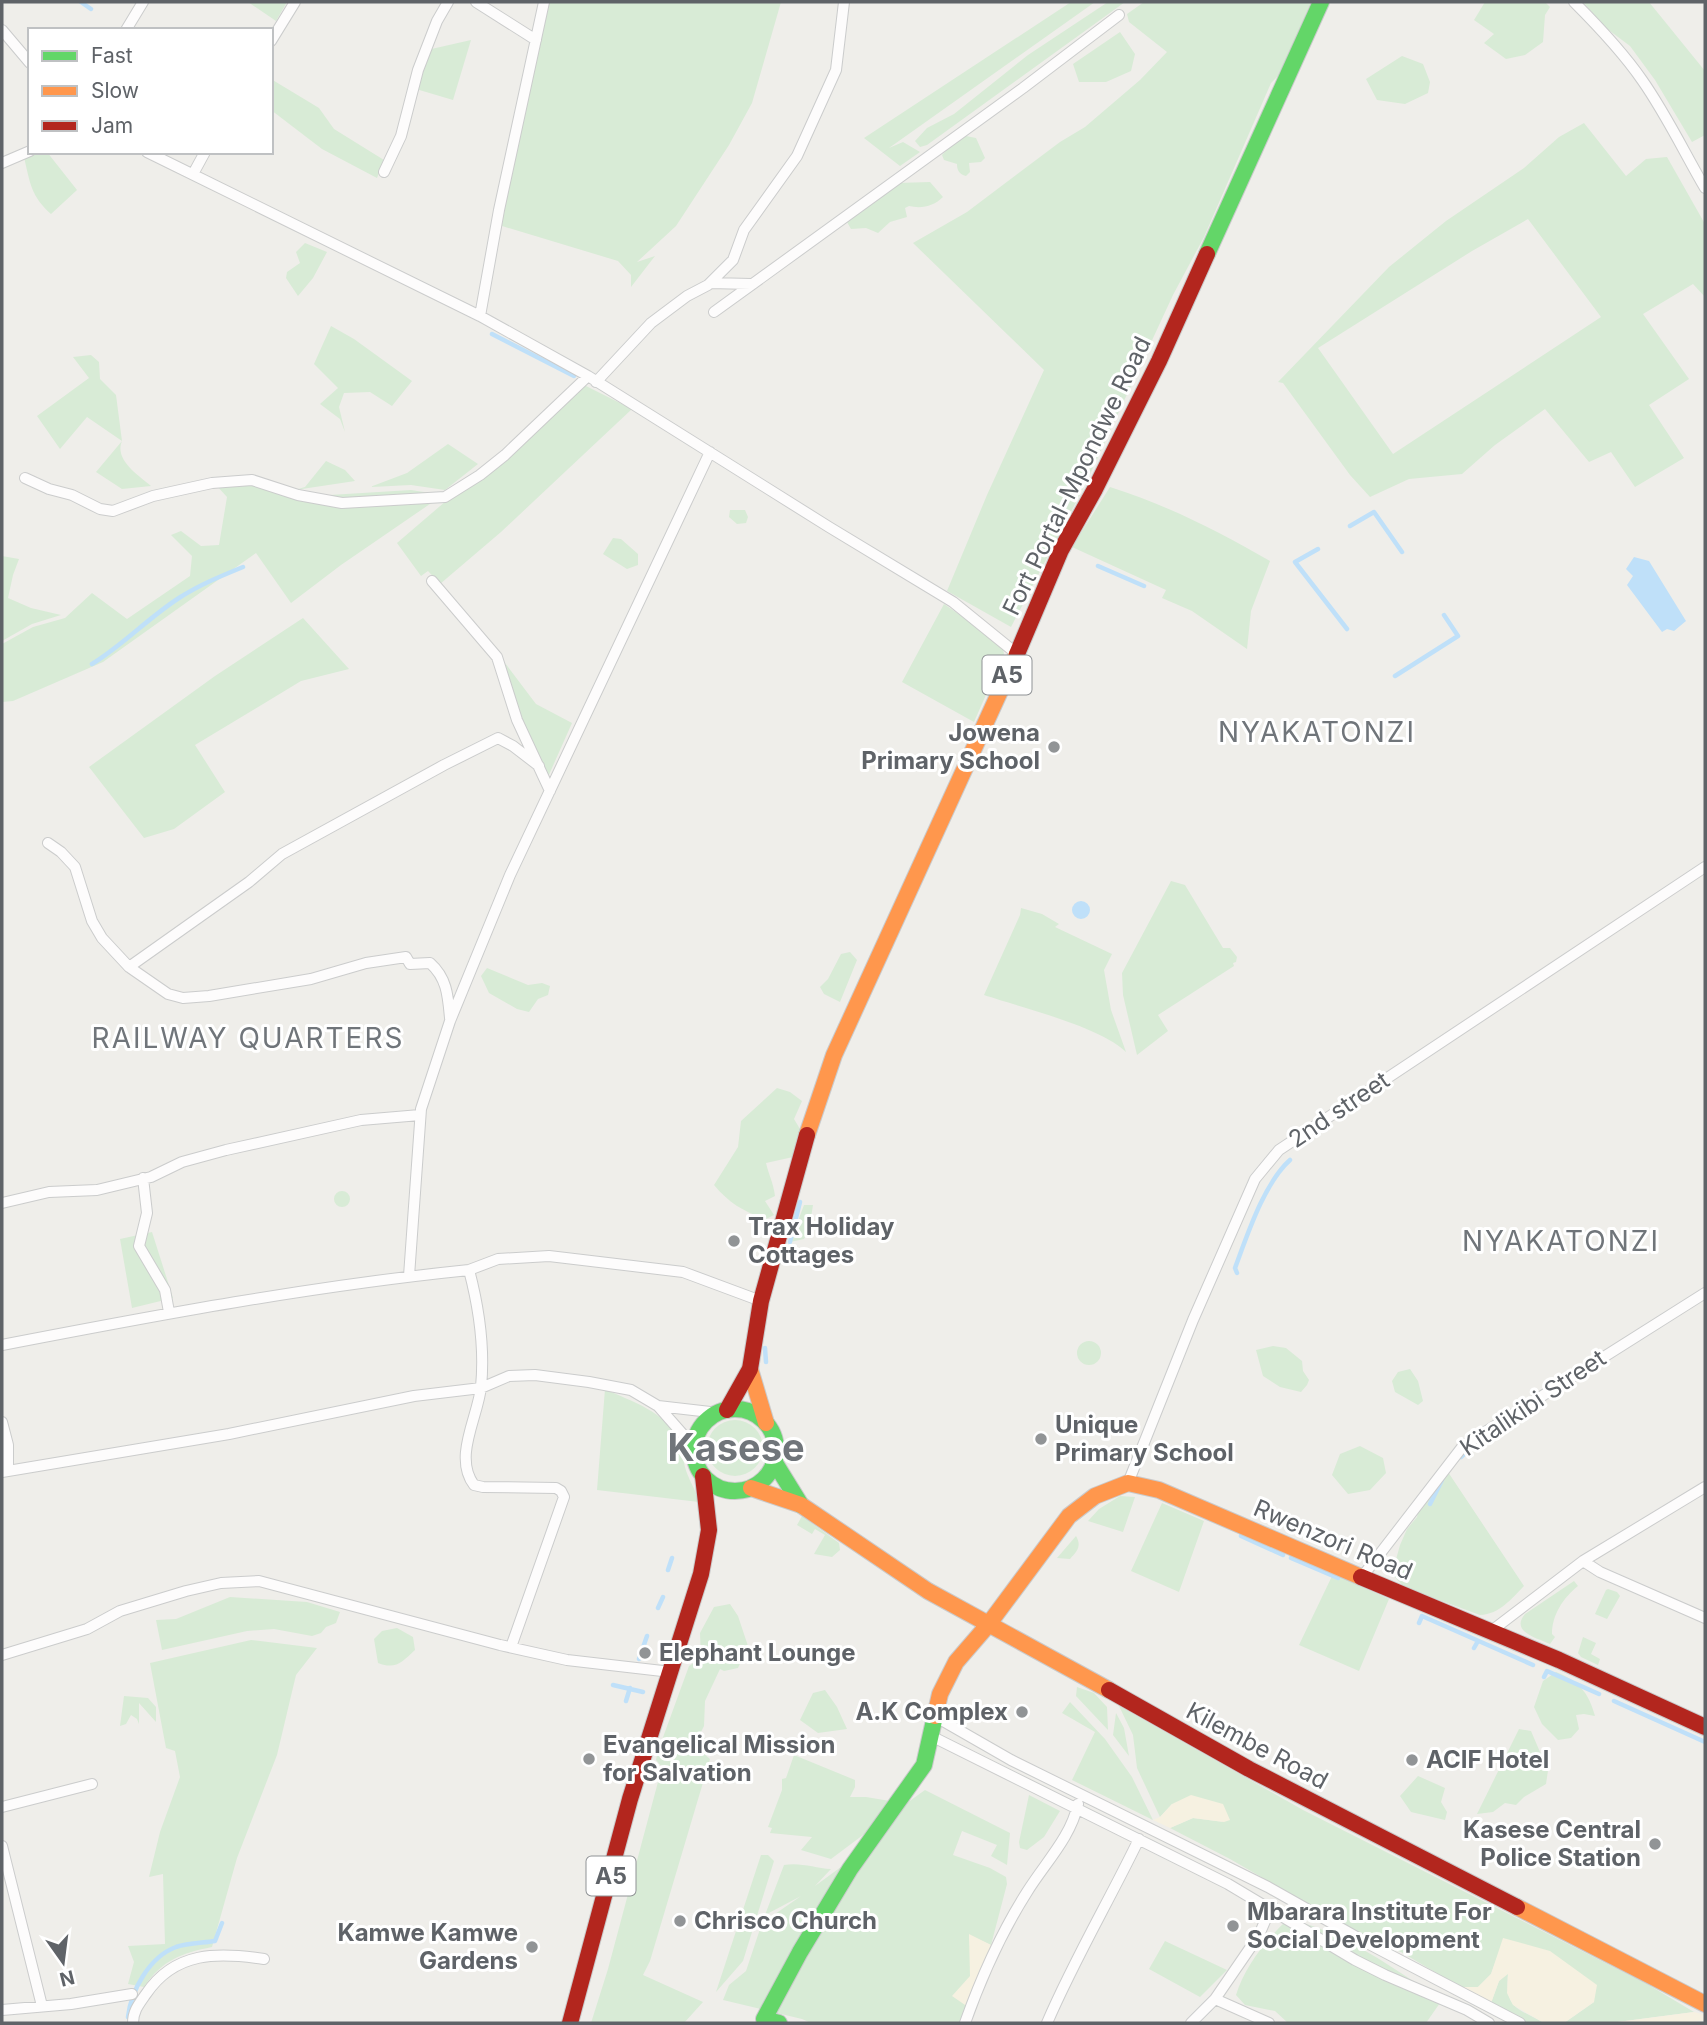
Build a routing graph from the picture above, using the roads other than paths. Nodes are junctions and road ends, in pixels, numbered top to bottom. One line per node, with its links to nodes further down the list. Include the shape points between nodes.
1 (143, 2): 10 (street)
2 (295, 2): 12 (street)
3 (448, 2): 19 (street, via 423,58 401,136)
4 (476, 2): 13 (street)
5 (544, 2): 13 (street)
6 (844, 2): 22 (street, via 836,70 797,156 744,230 733,260)
7 (1321, 2): 30 (main road, Fort Portal-Mpondwe Road / A5, via 1159,361 1061,550)
8 (1573, 2): 21 (street, via 1641,79)
9 (1119, 15): 23 (street)
10 (127, 28)
11 (2, 30): 14 (street)
12 (273, 38)
13 (536, 40): 25 (street)
14 (28, 62)
15 (28, 152): 18 (street)
16 (152, 154): 20 (street)
17 (204, 154): 20 (street)
18 (2, 163)
19 (384, 172)
20 (193, 174): 25 (street)
21 (1705, 188)
22 (710, 283): 23 (street); 26 (street, via 652,323)
23 (751, 284): 24 (street)
24 (714, 312)
25 (480, 316): 26 (street)
26 (592, 379): 27 (street); 28 (street, via 505,455 445,497 342,503 252,480 165,493 113,511)
27 (710, 453): 30 (street, via 953,602); 32 (street)
28 (25, 478)
29 (432, 581): 31 (street, via 497,657 517,720)
30 (1017, 654): 43 (main road, Fort Portal-Mpondwe Road / A5, via 834,1055 800,1154)
31 (539, 766): 32 (street); 35 (street, via 498,738 282,854 249,883)
32 (550, 790): 36 (street)
33 (48, 843): 35 (street, via 75,867 96,929)
34 (1705, 867): 56 (street, 2nd street, via 1279,1150 1255,1178)
35 (129, 967): 36 (street, via 168,994 183,998 311,979 406,957 410,964 430,963 437,970 447,989)
36 (450, 1021): 37 (street)
37 (420, 1115): 38 (street, via 360,1120 253,1144 182,1162); 41 (street)
38 (143, 1178): 39 (street, via 97,1190 49,1192); 44 (street, via 147,1213 139,1246 165,1290)
39 (2, 1203)
40 (469, 1270): 41 (street); 43 (street, via 498,1259 549,1256 683,1272); 47 (street, via 481,1325)
41 (409, 1276): 44 (street)
42 (1705, 1293): 62 (street, Kitalikibi Street, via 1462,1446)
43 (761, 1301): 46 (main road, Fort Portal-Mpondwe Road / A5)
44 (169, 1312): 45 (street)
45 (2, 1345)
46 (750, 1369): 49 (main road, Fort Portal-Mpondwe Road / A5); 51 (main road, Fort Portal-Mpondwe Road / A5)
47 (481, 1388): 48 (street, via 509,1376 535,1375 631,1391); 54 (street, via 414,1396 229,1434); 66 (street, via 468,1439 466,1470 474,1485 556,1488 564,1497)
48 (658, 1406): 49 (street); 52 (street)
49 (723, 1411): 51 (main road, via 748,1412); 52 (main road, A5, via 706,1421)
50 (2, 1422): 54 (street, via 8,1445)
51 (766, 1423): 53 (main road, Kilembe Road / A5, via 774,1435)
52 (694, 1447): 55 (main road, A5)
53 (775, 1463): 58 (main road, A5, via 769,1473); 59 (main road, Kilembe Road)
54 (5, 1471)
55 (704, 1476): 58 (main road, Kilembe Road, via 719,1488); 60 (main road, A5 / A5)
56 (1129, 1483): 62 (main road, Rwenzori Road, via 1159,1490); 64 (main road, via 1095,1496 1069,1516)
57 (1705, 1487): 61 (street)
58 (744, 1490): 59 (main road, Kilembe Road); 60 (main road, A5 / A5)
59 (801, 1505): 64 (main road, Kilembe Road, via 928,1591)
60 (709, 1530): 68 (main road, A5 / A5, via 701,1574)
61 (1583, 1561): 63 (street); 65 (street)
62 (1362, 1577): 65 (main road, Rwenzori Road)
63 (1705, 1618)
64 (988, 1625): 69 (main road, via 956,1662 940,1694); 83 (main road, Kilembe Road, via 1306,1799)
65 (1490, 1632): 70 (main road, Rwenzori Road)
66 (511, 1647): 67 (street, via 259,1581 186,1591); 68 (street, via 566,1660)
67 (2, 1656)
68 (671, 1672): 87 (main road, A5 / A5)
69 (936, 1717): 71 (main road); 73 (street)
70 (1705, 1727)
71 (931, 1736): 75 (street); 88 (main road, via 924,1765 850,1869 764,2019)
72 (92, 1784): 74 (street)
73 (1080, 1794): 75 (street); 78 (street)
74 (2, 1807)
75 (1077, 1808): 76 (street); 89 (street, via 1066,1835 1003,1934)
76 (1139, 1839): 79 (street); 90 (street)
77 (2, 1846): 84 (street)
78 (1278, 1893): 79 (street); 94 (street)
79 (1270, 1909): 82 (street, via 1259,1935); 93 (street, via 1355,1960)
80 (264, 1959): 86 (street, via 210,1954 162,1973 133,2014)
81 (132, 1994): 84 (street)
82 (1215, 1999): 91 (street); 92 (street)
83 (1705, 2004)
84 (42, 2006): 85 (street)
85 (2, 2010)
86 (133, 2023)
87 (570, 2023)
88 (779, 2023)
89 (965, 2023)
90 (1047, 2023)
91 (1191, 2023)
92 (1269, 2023)
93 (1489, 2023)
94 (1520, 2023)

